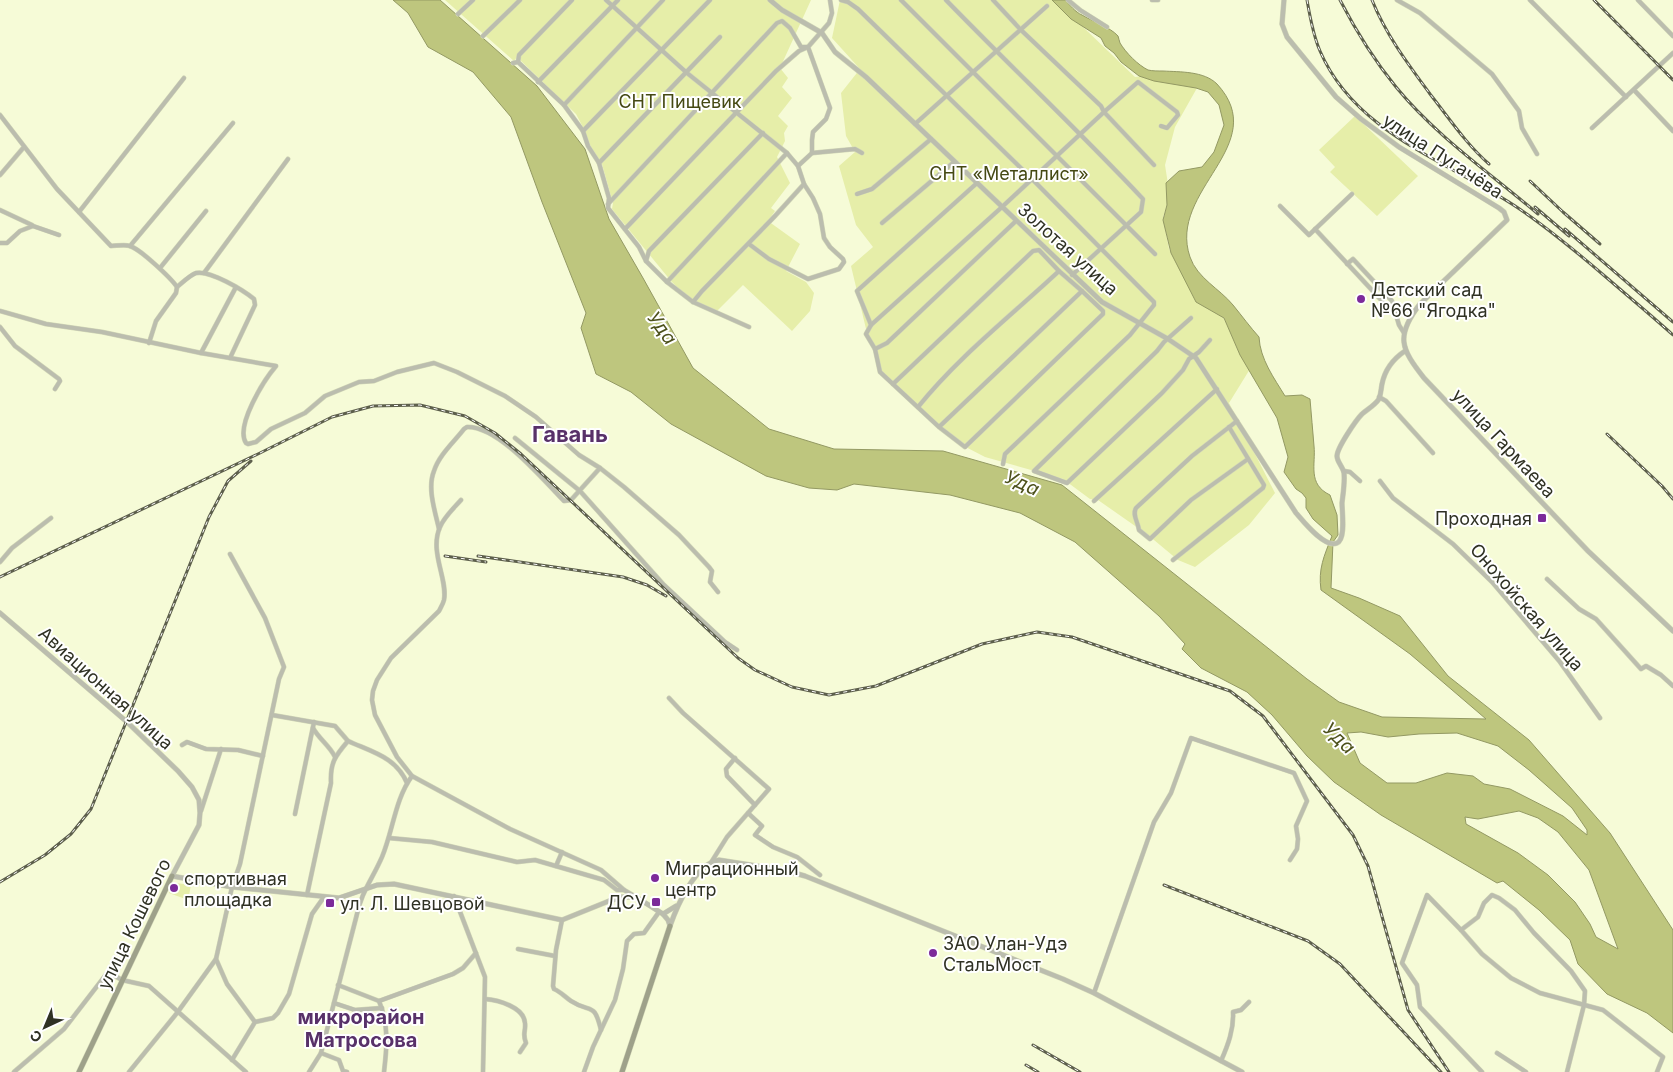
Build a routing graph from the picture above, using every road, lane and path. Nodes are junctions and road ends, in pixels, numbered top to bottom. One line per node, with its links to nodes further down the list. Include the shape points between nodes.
1 (473, 0): 24 (street)
2 (520, 0): 29 (street)
3 (572, 0): 39 (street, via 519,55 516,63)
4 (606, 0): 22 (street)
5 (618, 0): 22 (street)
6 (663, 0): 26 (street)
7 (710, 0): 33 (street)
8 (770, 0): 28 (street)
9 (830, 0): 10 (street); 28 (street, via 832,13)
10 (834, 0)
11 (841, 0): 42 (street, via 858,9)
12 (901, 0): 36 (street)
13 (946, 0): 34 (street)
14 (993, 0): 27 (street)
15 (1068, 0): 25 (street)
16 (1152, 0): 17 (street)
17 (1158, 0)
18 (1284, 0): 111 (street, улица Пугачёва, via 1282,24 1287,37 1336,97 1399,147 1499,208 1506,216 1507,220 1420,304)
19 (1397, 0): 61 (street, via 1420,13 1492,74 1519,111 1522,128)
20 (1530, 0): 43 (street)
21 (1638, 0): 30 (street)
22 (612, 6): 26 (street); 39 (street)
23 (1048, 6): 27 (street)
24 (458, 14)
25 (1107, 26)
26 (638, 28): 33 (street); 44 (street)
27 (1021, 30): 34 (street); 46 (street)
28 (822, 33): 32 (street); 49 (street, Золотая улица, via 835,52)
29 (484, 36)
30 (1673, 36)
31 (720, 37): 37 (street)
32 (808, 46): 41 (street, via 800,47 790,28 779,21); 45 (street, via 776,71); 59 (street, via 830,108 826,119 813,132)
33 (662, 50): 37 (street); 52 (street)
34 (997, 52): 36 (street); 55 (street)
35 (1673, 54): 40 (street)
36 (974, 72): 42 (street); 62 (street)
37 (687, 73): 41 (street); 65 (street)
38 (184, 78): 79 (street)
39 (538, 82): 44 (street)
40 (1634, 90): 43 (street); 53 (street)
41 (713, 93): 45 (street); 74 (street)
42 (947, 96): 49 (street); 69 (street)
43 (1626, 97): 51 (street)
44 (564, 105): 52 (street)
45 (736, 112): 54 (street); 85 (street)
46 (1104, 112): 50 (street, via 1138,82 1177,112 1167,128); 55 (street); 66 (street)
47 (0, 115): 57 (street)
48 (234, 123): 89 (street)
49 (915, 124): 56 (street, Золотая улица)
50 (1161, 126)
51 (1592, 128)
52 (583, 131): 65 (street)
53 (1673, 131)
54 (763, 133): 58 (street); 92 (street, via 649,251)
55 (1081, 134): 62 (street); 83 (street, via 1143,199 1141,212)
56 (931, 140): 64 (street, Золотая улица); 72 (street, via 872,189)
57 (24, 147): 68 (street); 79 (street)
58 (787, 153): 67 (street); 99 (street)
59 (812, 153): 60 (street, via 855,149); 67 (street)
60 (862, 153)
61 (1537, 154)
62 (1058, 156): 69 (street); 83 (street)
63 (288, 159): 97 (street)
64 (954, 162): 70 (street, Золотая улица); 81 (street)
65 (599, 163): 74 (street, via 610,198)
66 (1154, 165)
67 (798, 166): 71 (street)
68 (0, 175)
69 (1032, 179): 76 (street); 90 (street)
70 (977, 183): 76 (street, Золотая улица); 108 (street, via 858,292)
71 (804, 184): 88 (street); 88 (street, via 820,214 824,238 844,259 839,269 808,278 769,259)
72 (857, 194)
73 (1352, 194): 84 (street)
74 (608, 204): 85 (street)
75 (1280, 206): 84 (street, via 1309,235)
76 (1002, 208): 80 (street, Золотая улица); 108 (street)
77 (0, 210): 82 (street)
78 (206, 211): 94 (street)
79 (79, 212): 89 (street, via 111,246)
80 (1016, 221): 95 (street, Золотая улица); 115 (street, via 887,342)
81 (882, 222)
82 (33, 226): 86 (street); 87 (street, via 20,230 7,243)
83 (1126, 226): 90 (street); 91 (street)
84 (1315, 228): 93 (street)
85 (625, 229): 92 (street)
86 (59, 235)
87 (0, 243)
88 (749, 244): 103 (street)
89 (130, 246): 94 (street)
90 (1101, 249): 98 (street); 107 (street, via 1154,302)
91 (1155, 254)
92 (646, 261): 99 (street)
93 (1348, 264): 105 (street); 105 (street, улица Гармаева, via 1353,259 1392,301)
94 (160, 268): 100 (street)
95 (1065, 268): 96 (street); 98 (street, Золотая улица)
96 (1060, 272): 102 (street); 120 (street, via 1039,250 1033,251); 124 (street, via 998,326)
97 (204, 273): 100 (street, via 194,274); 101 (street)
98 (1072, 275): 107 (street, Золотая улица, via 1102,302)
99 (667, 282): 103 (street)
100 (177, 287): 114 (street, via 156,321)
101 (236, 287): 117 (street); 119 (street, via 252,297 255,305)
102 (1082, 291): 126 (street); 126 (street, via 1103,311 1102,316 965,448)
103 (693, 302): 110 (street)
104 (0, 312): 114 (street)
105 (1397, 317): 111 (street, улица Гармаева)
106 (1192, 318): 112 (street)
107 (1139, 322): 112 (street, Золотая улица); 131 (street, via 1130,335 1003,456)
108 (872, 324): 115 (street, via 866,334)
109 (0, 327): 121 (street, via 15,346 59,379)
110 (749, 327)
111 (1404, 332): 116 (street, улица Гармаева)
112 (1168, 339): 118 (street, Золотая улица); 118 (street, via 1034,471 1067,483 1162,394)
113 (1210, 340): 118 (street)
114 (149, 343): 117 (street)
115 (875, 349): 120 (street, via 880,372)
116 (1405, 350): 123 (street, via 1390,365); 147 (street, улица Гармаева, via 1424,378 1525,486)
117 (201, 353): 119 (street)
118 (1194, 356): 122 (street, Золотая улица)
119 (230, 358): 132 (street, via 276,366 265,380 244,423 242,436 248,444 305,413 325,396 359,382 374,382 397,372 434,363 524,407 578,455)
120 (893, 384): 124 (street)
121 (55, 389)
122 (1217, 389): 125 (street, Золотая улица); 138 (street)
123 (1379, 397): 129 (street); 133 (street, via 1360,416 1338,448 1337,458)
124 (918, 407): 126 (street)
125 (1236, 421): 127 (street); 133 (street, Золотая улица, via 1296,513 1326,542 1334,544 1340,540 1343,526)
126 (940, 427)
127 (1229, 427): 130 (street); 130 (street, via 1136,508 1134,514 1139,530 1150,539 1191,500)
128 (515, 438): 136 (street)
129 (1433, 453)
130 (1248, 460): 142 (street, via 1263,488)
131 (1003, 464)
132 (600, 468): 136 (street); 145 (street, via 679,535 712,571 710,582)
133 (1344, 471): 134 (street)
134 (1360, 481)
135 (1380, 481): 152 (street, Онохойская улица, via 1393,498 1453,544 1492,582 1560,662)
136 (580, 491): 140 (street, via 564,501 519,456 491,434 470,427 464,429 433,473 433,506); 148 (street, via 663,584)
137 (461, 500): 140 (street)
138 (1094, 501)
139 (50, 518): 143 (street, via 12,548)
140 (439, 529): 161 (street, via 436,552 444,602 439,611 391,658 377,680 372,700 375,715 387,739)
141 (230, 554): 151 (street, via 265,618 284,667)
142 (1173, 560)
143 (0, 562)
144 (1547, 579): 149 (street, via 1579,609 1596,619 1641,669 1646,666)
145 (718, 592)
146 (0, 613): 164 (street, Авиационная улица, via 127,722 178,771 192,786)
147 (1673, 631)
148 (737, 650)
149 (1673, 686)
150 (669, 698): 160 (street)
151 (272, 715): 153 (street); 158 (street)
152 (1600, 718)
153 (314, 722): 154 (street); 155 (street, via 335,726)
154 (313, 728): 159 (street); 166 (street)
155 (348, 741): 159 (street); 162 (street, via 389,760 403,772)
156 (182, 745): 157 (street, via 188,742 206,749)
157 (221, 749): 158 (street); 164 (street)
158 (263, 756): 174 (street)
159 (335, 757): 177 (street)
160 (735, 758): 163 (street, via 726,769 727,776); 163 (street, via 768,789)
161 (412, 776): 162 (street); 168 (street, via 510,829)
162 (407, 783): 167 (street)
163 (755, 805): 165 (street)
164 (200, 813): 173 (street, улица Кошевого, via 199,825)
165 (748, 813): 170 (street); 172 (street, via 762,826 755,835 797,857)
166 (295, 814)
167 (388, 838): 171 (street, via 432,842 517,862 535,860); 175 (street, via 382,858)
168 (562, 852): 171 (street); 176 (street, via 601,870)
169 (1290, 860): 192 (street, via 1298,839 1296,826 1307,802 1294,773 1191,738 1171,794 1154,822)
170 (712, 861): 181 (street, via 686,890); 192 (street, via 806,876)
171 (556, 866): 176 (street, via 604,880 617,890)
172 (820, 875)
173 (172, 876): 174 (street); 190 (main road, улица Кошевого)
174 (232, 887): 177 (street); 189 (street)
175 (364, 890): 178 (street, via 394,884); 179 (street, via 339,898); 191 (street)
176 (624, 890): 180 (street)
177 (307, 895): 179 (street)
178 (454, 896): 183 (street); 187 (street)
179 (324, 897): 200 (street, via 312,914 289,994 273,1018)
180 (636, 897): 182 (street); 183 (street, via 609,900)
181 (678, 906): 182 (street); 184 (street)
182 (661, 913): 184 (street); 201 (street, via 644,933 634,934 627,941 615,1000)
183 (562, 920): 188 (street)
184 (670, 926): 216 (main road)
185 (1461, 930): 197 (street, via 1482,954 1511,978 1540,993); 197 (street, via 1478,917 1492,895 1499,898 1515,910 1571,970 1586,991); 218 (street, via 1427,895 1402,962 1417,985 1420,1007)
186 (518, 949): 188 (street)
187 (476, 953): 193 (street, via 485,977); 194 (street, via 453,974)
188 (556, 956): 201 (street, via 554,988 573,1002 593,1009)
189 (216, 959): 199 (street); 200 (street, via 227,984)
190 (122, 980): 199 (street, via 149,986); 207 (street, via 108,972 64,1029); 208 (main road, улица Кошевого)
191 (338, 985): 194 (street); 196 (street)
192 (1094, 993): 206 (street)
193 (485, 999): 202 (street, via 509,1004 524,1020 526,1043); 214 (street)
194 (379, 1001): 198 (street)
195 (1249, 1002): 206 (street, via 1234,1012 1234,1023)
196 (334, 1003): 198 (street, via 355,1010); 203 (street)
197 (1584, 1005): 220 (street); 221 (street, via 1603,1010 1663,1057)
198 (382, 1008): 213 (street, via 388,1038)
199 (177, 1012): 205 (street); 209 (street)
200 (255, 1022): 205 (street)
201 (601, 1030): 215 (street)
202 (520, 1052)
203 (321, 1053): 211 (street); 212 (street, via 339,1060 343,1071)
204 (1497, 1053): 219 (street)
205 (232, 1060): 210 (street)
206 (1221, 1061): 217 (street)
207 (14, 1072)
208 (78, 1072)
209 (129, 1072)
210 (246, 1072)
211 (309, 1072)
212 (347, 1072)
213 (384, 1072)
214 (483, 1072)
215 (584, 1072)
216 (622, 1072)
217 (1242, 1072)
218 (1482, 1072)
219 (1526, 1072)
220 (1567, 1072)
221 (1657, 1072)

